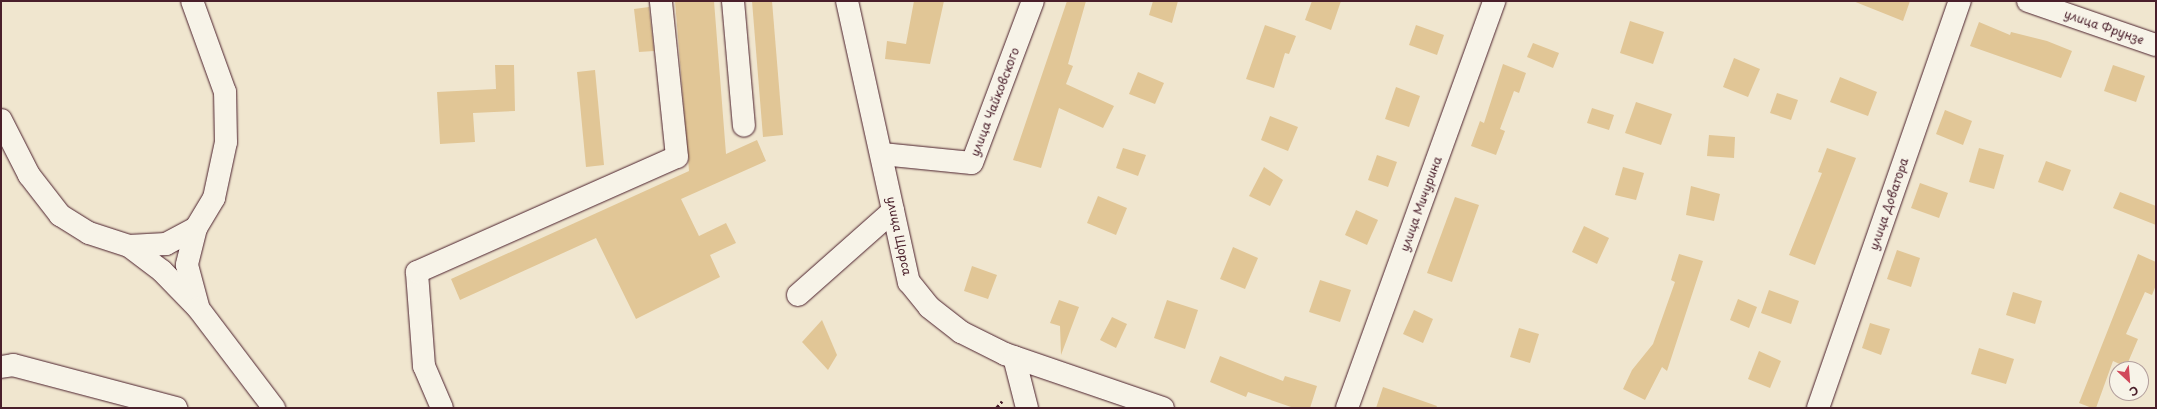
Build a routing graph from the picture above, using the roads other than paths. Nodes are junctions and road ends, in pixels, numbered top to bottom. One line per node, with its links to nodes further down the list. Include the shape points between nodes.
1 (192, 1): 14 (street, via 224,92 226,142 214,198)
2 (661, 1): 24 (street, via 678,157 417,272 424,366)
3 (733, 1): 11 (street)
4 (847, 1): 12 (street, улица Щорса)
5 (1033, 1): 12 (street, улица Чайковского, via 972,163)
6 (1494, 1): 27 (street, улица Мичурина)
7 (1960, 1): 28 (street, улица Доватора)
8 (2028, 1): 9 (street, улица Фрунзе)
9 (2156, 45)
10 (1, 120): 15 (street, via 29,175 60,215 89,233)
11 (744, 126)
12 (882, 154): 13 (street, улица Щорса)
13 (894, 211): 16 (street); 18 (street, улица Щорса, via 909,282 929,307 961,332)
14 (196, 228): 15 (street, via 166,244); 17 (street, via 187,265)
15 (129, 246): 17 (street, via 162,271)
16 (798, 295)
17 (198, 308): 20 (street)
18 (1014, 357): 25 (street); 26 (street, улица Щорса)
19 (1, 367): 21 (street, via 13,365)
20 (256, 384): 22 (street); 23 (street)
21 (176, 408)
22 (257, 408)
23 (274, 408)
24 (442, 408)
25 (1027, 408)
26 (1163, 408)
27 (1347, 408)
28 (1818, 408)

